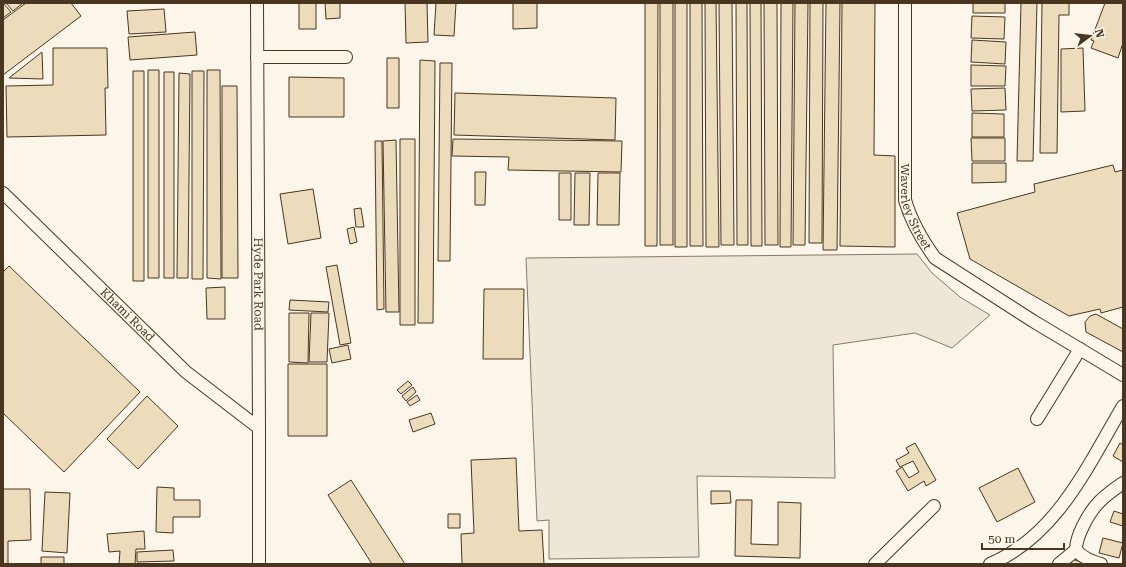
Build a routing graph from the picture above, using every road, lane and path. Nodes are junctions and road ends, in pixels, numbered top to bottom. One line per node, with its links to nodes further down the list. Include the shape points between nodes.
1 (256, 3): 3 (street, Hyde Park Road)
2 (905, 3): 6 (street, Waverley Street, via 904,189 912,222 935,258)
3 (257, 57): 4 (street); 10 (street, Hyde Park Road)
4 (346, 57)
5 (3, 193): 10 (street, Khami Road, via 186,372)
6 (1080, 349): 7 (street, Waverley Street); 9 (street)
7 (1123, 374)
8 (1123, 406): 16 (street, via 1079,481 1053,518 1033,538 1004,558)
9 (1037, 419)
10 (259, 428): 14 (street, Hyde Park Road)
11 (1123, 483): 13 (street, via 1093,507 1080,532)
12 (934, 506): 15 (street)
13 (1076, 550): 17 (street); 18 (street, via 1087,559)
14 (259, 564)
15 (875, 564)
16 (990, 564)
17 (1059, 564)
18 (1101, 564)

